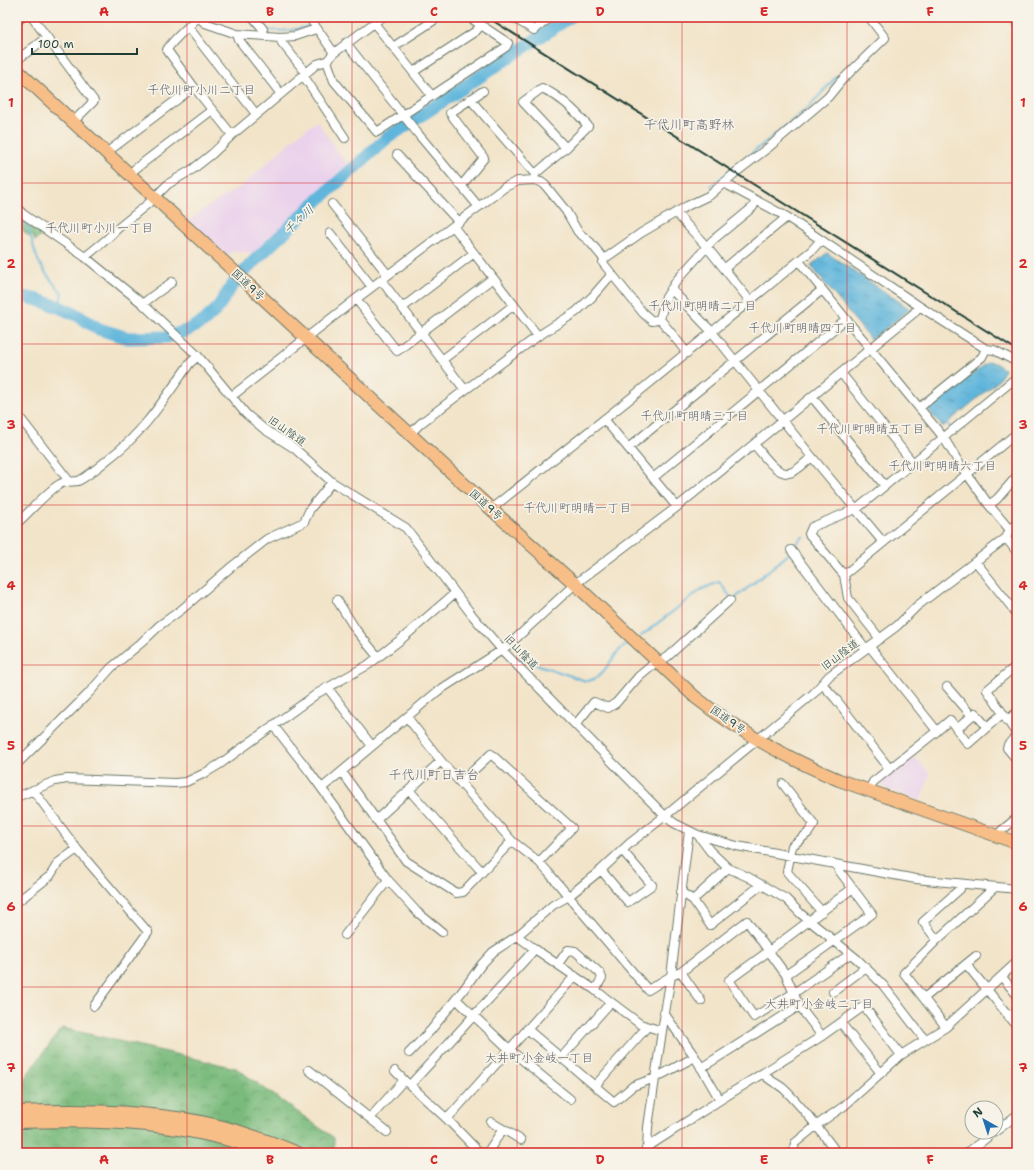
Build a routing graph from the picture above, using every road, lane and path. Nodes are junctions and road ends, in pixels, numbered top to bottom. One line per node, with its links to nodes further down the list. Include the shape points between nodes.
1 (21, 17): 13 (main road)
2 (32, 17): 21 (street)
3 (198, 17): 17 (street); 19 (street, via 205,23)
4 (253, 17): 20 (street, via 264,29)
5 (309, 17): 18 (street)
6 (382, 17): 14 (street)
7 (439, 17): 24 (street)
8 (469, 17): 15 (street)
9 (512, 17): 16 (street, via 534,30)
10 (534, 17): 16 (street)
11 (551, 17): 16 (street)
12 (869, 17): 47 (street, via 885,38 828,97)
13 (17, 20)
14 (374, 23): 23 (street); 24 (street)
15 (482, 25): 29 (street); 34 (street, via 508,43 506,47)
16 (541, 25)
17 (189, 28): 31 (street, via 167,50); 37 (street)
18 (316, 30): 22 (street); 25 (street)
19 (237, 34): 20 (street); 33 (street)
20 (264, 35): 22 (street)
21 (47, 37): 26 (street); 39 (street, via 94,101)
22 (280, 37): 30 (street)
23 (346, 43): 25 (street); 38 (street)
24 (393, 47): 29 (street)
25 (334, 53): 27 (street)
26 (17, 60)
27 (327, 61): 30 (street, via 317,64); 38 (street, via 334,81 377,132)
28 (17, 70): 39 (highway, 国道9号)
29 (413, 72): 34 (street)
30 (304, 74): 33 (street); 41 (street)
31 (194, 87): 36 (street); 43 (street)
32 (483, 91): 35 (street)
33 (281, 94): 37 (street)
34 (432, 96): 38 (street)
35 (470, 99): 46 (street); 48 (street, via 450,113 484,158)
36 (212, 110): 40 (street); 45 (street)
37 (256, 114): 40 (street)
38 (404, 117): 48 (street)
39 (73, 122): 43 (highway, 国道9号)
40 (232, 135): 49 (street, via 212,154 168,184)
41 (345, 138)
42 (566, 148): 42 (street, via 588,126 556,95 542,88 523,102); 46 (street)
43 (106, 153): 45 (highway, 国道9号)
44 (396, 155): 56 (street)
45 (129, 175): 49 (highway, 国道9号)
46 (535, 177): 52 (street, via 505,187); 62 (street, via 566,211 578,232)
47 (724, 183): 50 (street); 54 (street, via 710,195)
48 (462, 185): 52 (street)
49 (154, 198): 61 (street); 83 (highway, 国道9号)
50 (756, 200): 55 (street); 59 (street, via 753,207)
51 (332, 204): 66 (street)
52 (479, 207): 56 (street)
53 (17, 208): 61 (street, 旧山陰道)
54 (676, 213): 59 (street); 62 (street)
55 (787, 217): 58 (street); 64 (street)
56 (456, 224): 60 (street); 66 (street)
57 (330, 233): 69 (street)
58 (821, 240): 63 (street); 76 (street)
59 (706, 246): 64 (street); 70 (street)
60 (474, 253): 67 (street); 77 (street)
61 (85, 257): 74 (street, 旧山陰道)
62 (604, 259): 65 (street, via 603,263)
63 (799, 260): 71 (street); 73 (street)
64 (725, 268): 73 (street)
65 (612, 274): 78 (street, via 643,313 652,321); 82 (street, via 576,312)
66 (385, 278): 69 (street); 77 (street)
67 (493, 278): 75 (street); 81 (street)
68 (172, 282): 74 (street)
69 (372, 287): 72 (street)
70 (671, 289): 78 (street, via 665,299); 80 (street)
71 (822, 290): 79 (street); 89 (street)
72 (356, 299): 81 (street, via 397,351); 83 (street)
73 (750, 301): 80 (street)
74 (143, 304): 87 (street, 旧山陰道)
75 (514, 305): 82 (street); 88 (street)
76 (919, 306): 84 (street); 85 (street)
77 (402, 308): 81 (street)
78 (660, 318): 86 (street)
79 (846, 319): 84 (street); 94 (street)
80 (712, 332): 86 (street); 89 (street)
81 (421, 333): 88 (street)
82 (538, 336): 93 (street)
83 (306, 338): 95 (street); 102 (highway, 国道9号)
84 (870, 349): 91 (street); 97 (street)
85 (986, 349): 90 (street, via 994,350); 97 (street, via 982,357)
86 (687, 352): 99 (street)
87 (198, 356): 95 (street, 旧山陰道); 111 (street, via 134,437 79,481)
88 (442, 360): 93 (street)
89 (736, 361): 94 (street); 105 (street)
90 (1017, 362)
91 (841, 373): 96 (street); 107 (street)
92 (1017, 377): 103 (street)
93 (465, 390): 102 (street)
94 (759, 390): 100 (street); 110 (street)
95 (232, 396): 112 (street, 旧山陰道, via 246,414 294,448)
96 (812, 397): 100 (street); 113 (street)
97 (919, 408): 103 (street)
98 (17, 414): 111 (street)
99 (604, 419): 105 (street); 116 (street)
100 (783, 420): 104 (street); 106 (street)
101 (1017, 433): 108 (street)
102 (410, 434): 116 (highway, 国道9号)
103 (944, 438): 107 (street); 108 (street)
104 (754, 444): 106 (street, via 782,473 795,471); 115 (street)
105 (628, 448): 110 (street)
106 (812, 457): 117 (street)
107 (913, 463): 113 (street)
108 (967, 474): 114 (street); 122 (street)
109 (1017, 476): 114 (street)
110 (653, 478): 115 (street)
111 (69, 481): 118 (street, via 50,492)
112 (332, 482): 128 (street, 旧山陰道, via 406,528); 154 (street, via 310,509 304,522 267,539 160,625 111,668)
113 (885, 486): 117 (street)
114 (989, 505): 120 (street)
115 (677, 507): 127 (street)
116 (491, 509): 127 (highway, 国道9号)
117 (855, 509): 122 (street); 126 (street, via 812,527 809,534)
118 (17, 523)
119 (1017, 524): 120 (street, 旧山陰道)
120 (1010, 530): 121 (street, 旧山陰道)
121 (1006, 538): 124 (street); 125 (street, 旧山陰道)
122 (883, 542): 126 (street)
123 (791, 550): 133 (street)
124 (1017, 552)
125 (976, 562): 131 (street); 132 (street, 旧山陰道, via 917,606)
126 (844, 575): 132 (street, via 848,598)
127 (575, 584): 134 (street); 136 (highway, 国道9号)
128 (455, 593): 134 (street, 旧山陰道); 135 (street)
129 (338, 600): 135 (street, via 356,630)
130 (730, 600): 136 (street, via 668,657)
131 (1017, 614)
132 (880, 639): 133 (street, 旧山陰道)
133 (868, 648): 138 (street, 旧山陰道); 149 (street)
134 (502, 650): 143 (street, via 438,691); 145 (street, 旧山陰道)
135 (378, 657): 139 (street)
136 (659, 662): 145 (street, via 639,676 616,703 608,708 594,702); 150 (highway, 国道9号, via 695,697)
137 (1017, 665): 144 (street, via 987,690)
138 (822, 684): 150 (street, 旧山陰道); 155 (street)
139 (327, 687): 146 (street); 151 (street)
140 (947, 687): 142 (street)
141 (1017, 712): 144 (street)
142 (972, 716): 147 (street, via 975,713); 148 (street)
143 (407, 717): 151 (street); 153 (street)
144 (1004, 718): 147 (street); 152 (street, via 1016,733 1007,748)
145 (576, 724): 165 (street, 旧山陰道)
146 (274, 725): 160 (street); 161 (street, via 220,764 186,782 67,779)
147 (987, 727): 148 (street, via 968,744)
148 (957, 729): 149 (street, via 950,720)
149 (937, 730): 155 (street)
150 (757, 740): 163 (highway, 国道9号, via 814,769); 165 (street, 旧山陰道)
151 (372, 746): 156 (street)
152 (1017, 760)
153 (441, 761): 157 (street); 162 (street)
154 (17, 764)
155 (889, 768): 163 (street)
156 (342, 772): 160 (street); 167 (street)
157 (461, 782): 171 (street); 176 (street, via 491,754 572,828)
158 (783, 784): 175 (street, via 814,824 808,833 792,846)
159 (17, 787): 164 (street)
160 (322, 788): 181 (street)
161 (33, 790): 164 (street); 173 (street)
162 (410, 790): 167 (street); 180 (street)
163 (868, 790): 170 (highway, 国道9号)
164 (20, 796)
165 (665, 816): 168 (street); 174 (street)
166 (1017, 818): 170 (street, via 1001,831)
167 (376, 820): 180 (street, via 406,861 456,893 463,892)
168 (688, 831): 169 (street); 187 (street)
169 (698, 835): 175 (street, via 737,846); 178 (street, via 710,852)
170 (999, 836): 172 (highway, 国道9号)
171 (512, 841): 176 (street); 180 (street)
172 (1017, 843)
173 (77, 849): 190 (street, via 58,863 50,876); 220 (street, via 148,932)
174 (622, 850): 179 (street); 179 (street, via 652,885 628,902)
175 (790, 856): 177 (street); 191 (street, via 787,872)
176 (539, 862): 188 (street)
177 (838, 865): 182 (street, via 916,879); 185 (street, via 838,869)
178 (728, 868): 183 (street); 189 (street)
179 (601, 870): 188 (street)
180 (482, 872)
181 (388, 880): 193 (street, via 417,912); 194 (street)
182 (962, 884): 184 (street); 196 (street, via 960,889 923,922)
183 (761, 885): 189 (street, via 710,925); 192 (street, via 786,899)
184 (995, 887): 186 (street); 196 (street)
185 (853, 888): 191 (street); 197 (street, via 872,914)
186 (1017, 889)
187 (681, 892): 189 (street); 209 (street)
188 (569, 896): 195 (street, via 553,905); 209 (street, via 648,990)
189 (692, 900)
190 (17, 902)
191 (822, 912): 192 (street)
192 (809, 920): 197 (street); 199 (street)
193 (442, 932)
194 (345, 935)
195 (517, 936): 198 (street); 217 (street, via 493,952)
196 (937, 940): 216 (street, via 904,973)
197 (834, 941): 200 (street); 207 (street)
198 (535, 949): 203 (street); 224 (street)
199 (769, 951): 206 (street, via 747,921); 207 (street); 214 (street, via 729,980 754,1017)
200 (850, 954): 205 (street); 214 (street)
201 (976, 956): 204 (street)
202 (1017, 962): 210 (street)
203 (558, 964): 208 (street); 211 (street, via 568,950 575,950 600,972 602,978)
204 (966, 964): 212 (street); 216 (street)
205 (866, 967): 213 (street); 233 (street)
206 (681, 972): 209 (street); 218 (street)
207 (786, 975): 214 (street)
208 (575, 976): 211 (street); 230 (street)
209 (671, 976): 223 (street)
210 (1002, 977): 212 (street); 215 (street)
211 (595, 990): 219 (street)
212 (987, 990): 225 (street); 229 (street)
213 (833, 992)
214 (794, 993): 221 (street)
215 (1017, 995)
216 (924, 998): 229 (street)
217 (456, 999): 224 (street); 235 (street)
218 (701, 1001)
219 (611, 1002): 228 (street); 238 (street)
220 (94, 1006)
221 (799, 1006): 232 (street); 239 (street)
222 (1017, 1010): 225 (street)
223 (664, 1013): 231 (street); 237 (street)
224 (474, 1017): 234 (street); 245 (street)
225 (1009, 1017): 227 (street)
226 (840, 1023): 232 (street); 236 (street, via 864,1006); 242 (street)
227 (1017, 1026)
228 (647, 1027): 231 (street); 246 (street)
229 (946, 1027): 233 (street)
230 (527, 1029): 234 (street); 238 (street)
231 (662, 1031): 244 (street)
232 (822, 1036): 243 (street)
233 (925, 1040): 236 (street)
234 (509, 1049): 247 (street); 252 (street)
235 (409, 1053)
236 (901, 1054): 242 (street)
237 (695, 1057): 239 (street); 244 (street)
238 (561, 1058): 246 (street)
239 (701, 1068): 248 (street)
240 (309, 1070): 251 (street)
241 (395, 1071): 245 (street)
242 (880, 1072): 256 (street, via 844,1106)
243 (763, 1073): 248 (street); 256 (street, via 766,1079 784,1089)
244 (655, 1078): 246 (street, via 632,1086 614,1102); 261 (street)
245 (407, 1083): 251 (street); 252 (street)
246 (594, 1086)
247 (570, 1099)
248 (720, 1100): 261 (street)
249 (17, 1112): 263 (highway, via 118,1112 186,1119 247,1134)
250 (1017, 1115): 255 (street)
251 (370, 1118): 258 (street)
252 (447, 1119): 257 (street, via 480,1152 487,1153)
253 (17, 1122): 262 (highway, via 117,1122 153,1125 217,1137)
254 (490, 1122): 257 (street)
255 (1004, 1124)
256 (816, 1125): 264 (street, via 795,1143); 265 (street)
257 (503, 1129): 259 (street)
258 (387, 1132)
259 (521, 1140)
260 (984, 1140): 266 (street)
261 (647, 1150)
262 (270, 1153)
263 (298, 1153)
264 (794, 1153)
265 (837, 1153)
266 (967, 1153)

